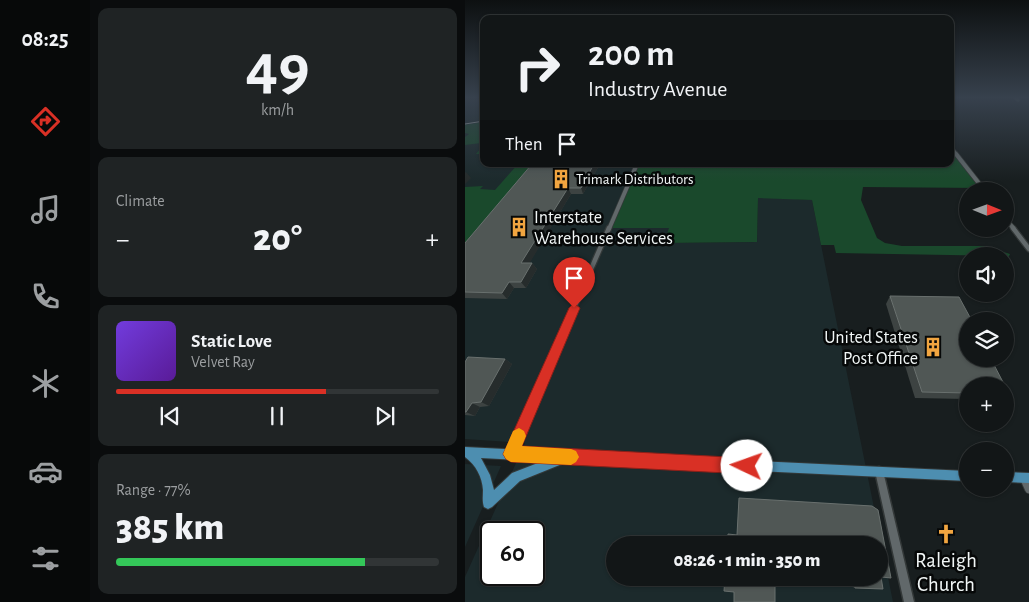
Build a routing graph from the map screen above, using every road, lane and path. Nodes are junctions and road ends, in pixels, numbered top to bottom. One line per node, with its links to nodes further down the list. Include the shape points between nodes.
1 (954, 151): 3 (street)
2 (636, 167): 7 (street)
3 (978, 182)
4 (1014, 230): 5 (street)
5 (1029, 249)
6 (467, 452): 7 (main road); 8 (main road, via 485,472 488,504 516,477)
7 (511, 454): 8 (main road)
8 (568, 457): 9 (main road)
9 (879, 471): 10 (main road); 14 (street)
10 (959, 476)
11 (1014, 477): 12 (main road)
12 (1027, 478): 13 (street)
13 (1029, 489)
14 (909, 602)

